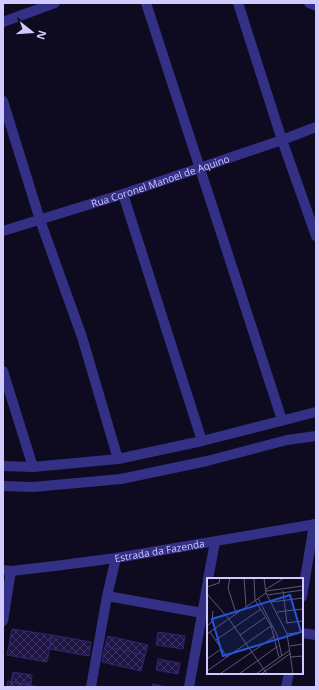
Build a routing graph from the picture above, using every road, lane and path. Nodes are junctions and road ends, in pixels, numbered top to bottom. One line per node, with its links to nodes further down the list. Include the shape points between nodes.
1 (55, 3): 6 (street)
2 (146, 3): 10 (street)
3 (238, 3): 9 (street)
4 (308, 3): 5 (street)
5 (316, 6)
6 (3, 22)
7 (3, 101): 13 (street)
8 (316, 127): 9 (street, Rua Coronel Manoel de Aquino)
9 (282, 140): 10 (street, Rua Coronel Manoel de Aquino); 12 (street)
10 (200, 167): 11 (street, Rua Coronel Manoel de Aquino); 18 (street)
11 (123, 194): 13 (street, Rua Coronel Manoel de Aquino); 20 (street)
12 (312, 215): 15 (street)
13 (40, 220): 14 (street, Rua Coronel Manoel de Aquino); 21 (street, via 82,337)
14 (3, 231)
15 (316, 236)
16 (3, 371): 23 (street)
17 (316, 412): 18 (street)
18 (282, 420): 20 (street)
19 (316, 436): 24 (street, via 287,440 207,461 121,479 33,487)
20 (202, 441): 21 (street)
21 (118, 459): 23 (street)
22 (3, 466): 23 (street)
23 (33, 467)
24 (3, 486)
25 (315, 524): 26 (street, Estrada da Fazenda); 31 (street)
26 (215, 542): 27 (street, Estrada da Fazenda); 29 (street)
27 (116, 558): 28 (street, Estrada da Fazenda); 32 (street)
28 (7, 571): 34 (street)
29 (208, 578)
30 (207, 591): 33 (street)
31 (303, 591)
32 (107, 596): 33 (street); 38 (street)
33 (205, 614): 39 (street)
34 (3, 621)
35 (303, 633): 36 (street)
36 (316, 635)
37 (289, 674): 40 (street)
38 (91, 687)
39 (189, 687)
40 (286, 687)

